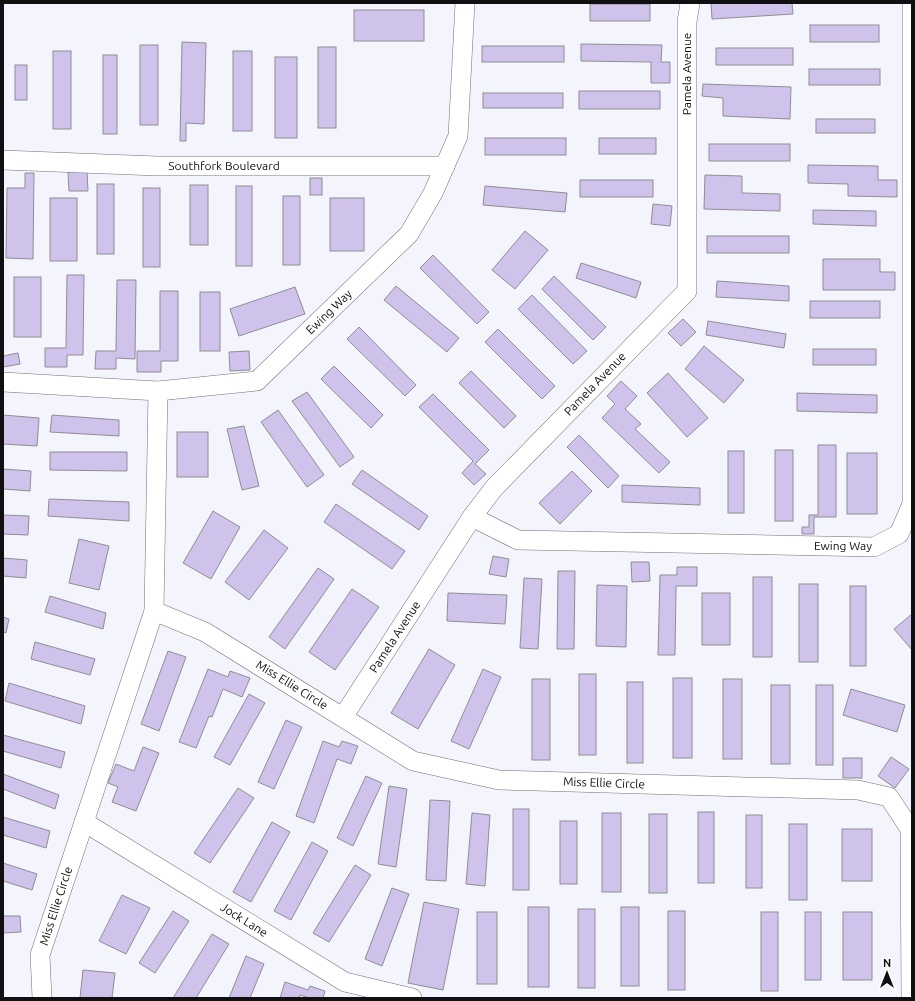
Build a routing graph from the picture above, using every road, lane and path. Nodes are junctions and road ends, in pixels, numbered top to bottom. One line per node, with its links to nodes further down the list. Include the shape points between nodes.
1 (465, 3): 5 (street, Ewing Way, via 458,136)
2 (690, 3): 8 (street, Pamela Avenue, via 687,22 687,290 494,488)
3 (912, 3): 8 (street, Ewing Way, via 912,504 899,534 874,547 518,540)
4 (3, 160): 5 (street, Southfork Boulevard, via 157,166)
5 (445, 166): 7 (street, Ewing Way, via 433,193 409,234 257,381)
6 (3, 382): 7 (street, Ewing Way)
7 (158, 391): 9 (street, Miss Ellie Circle)
8 (472, 517): 10 (street, Pamela Avenue)
9 (154, 611): 10 (street, Miss Ellie Circle, via 205,632); 11 (street, Miss Ellie Circle)
10 (343, 717): 14 (street, Miss Ellie Circle, via 414,761 499,780 858,790 889,796 910,829)
11 (84, 822): 12 (street, Miss Ellie Circle, via 40,955); 13 (street, Jock Lane, via 345,982)
12 (42, 998)
13 (412, 998)
14 (911, 998)

